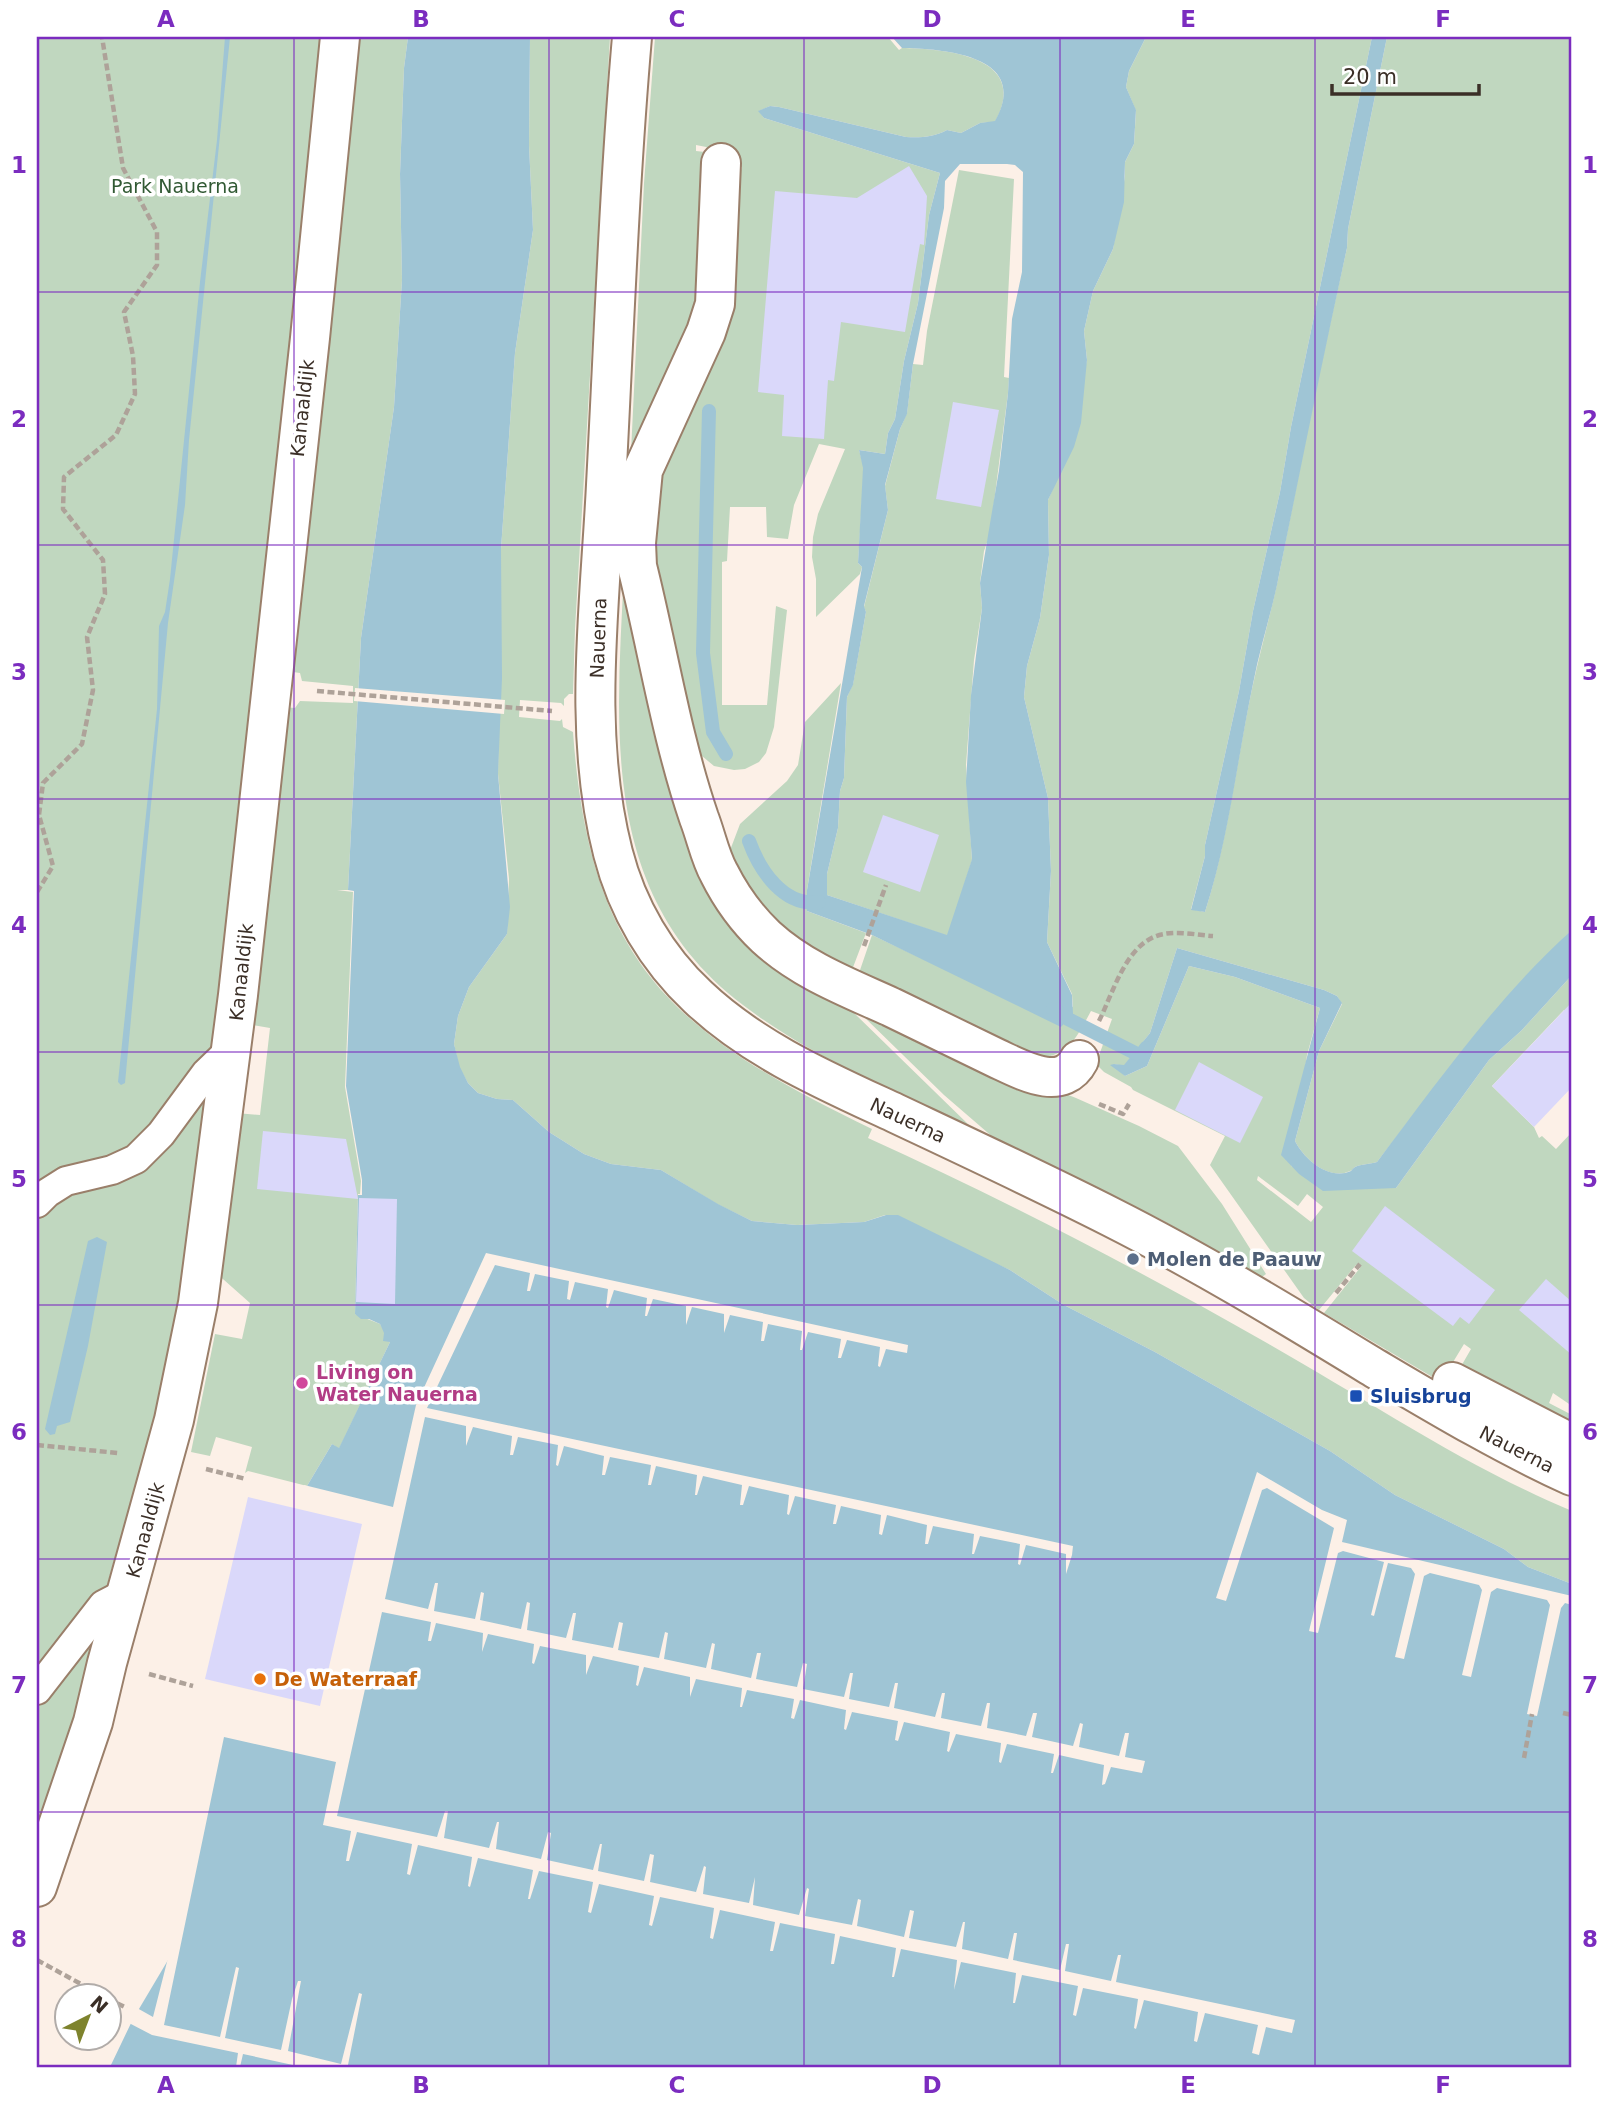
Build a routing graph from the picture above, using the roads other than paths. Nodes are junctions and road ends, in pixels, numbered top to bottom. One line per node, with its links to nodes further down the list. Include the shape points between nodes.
1 (340, 37): 5 (street, Kanaaldijk)
2 (632, 37): 4 (street, Nauerna)
3 (721, 163): 4 (street, Nauerna, via 715,304)
4 (621, 514): 6 (street, Nauerna, via 693,800 718,871 741,910 772,942 828,979 1013,1066 1052,1078 1064,1077); 10 (street, Nauerna, via 595,714 601,794 614,854 632,905 660,954 687,986 733,1025 799,1068 1170,1247 1497,1440)
5 (232, 1048): 7 (lane, via 205,1073 161,1134 136,1159 66,1181); 11 (street, Kanaaldijk, via 196,1314)
6 (1079, 1060)
7 (37, 1203)
8 (1572, 1444): 9 (street, Nauerna, via 1452,1382 1449,1387)
9 (1572, 1451)
10 (1572, 1476)
11 (128, 1592): 12 (lane, via 103,1605); 13 (street, Kanaaldijk, via 93,1723)
12 (37, 1690)
13 (37, 1886)

